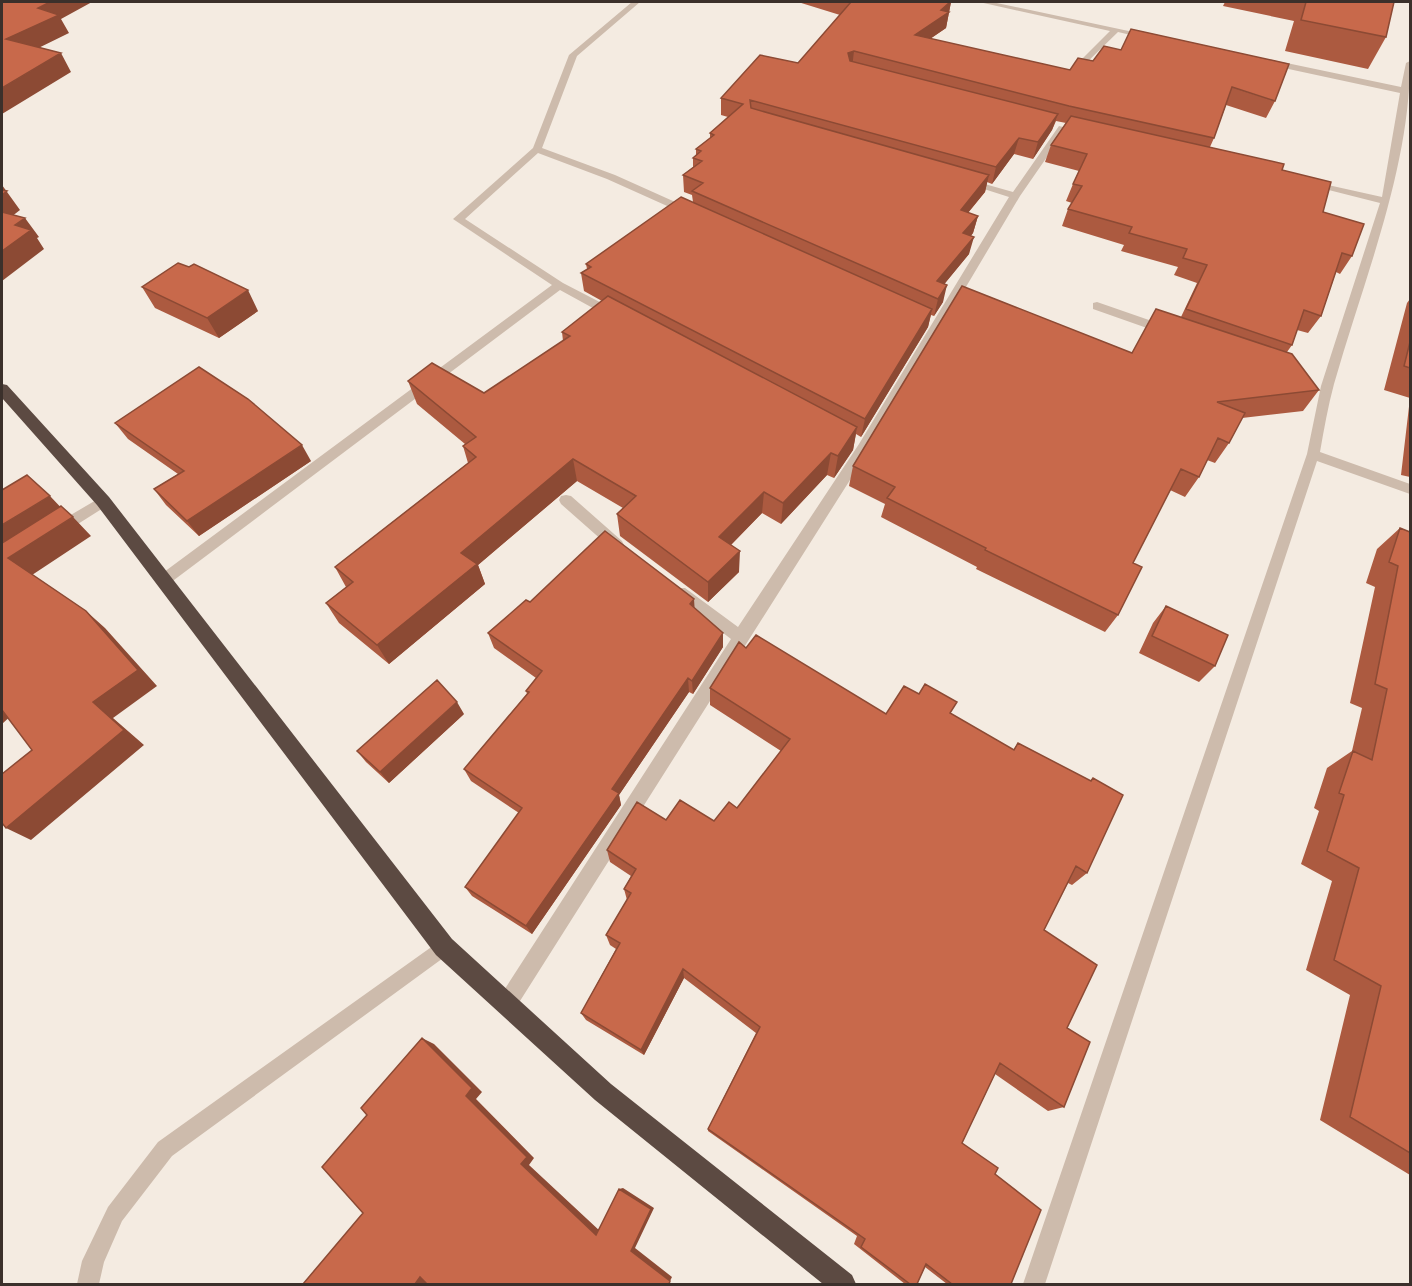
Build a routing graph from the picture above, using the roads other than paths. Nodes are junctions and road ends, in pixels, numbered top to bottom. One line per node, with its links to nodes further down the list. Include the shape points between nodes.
1 (636, 2): 10 (street, via 573,55)
2 (983, 2): 3 (street)
3 (1115, 30): 4 (street); 7 (street)
4 (1161, 39)
5 (1254, 59): 8 (street)
6 (1410, 63): 8 (street)
7 (1079, 67)
8 (1408, 92): 14 (street)
9 (1062, 128): 13 (street)
10 (537, 149): 15 (street); 16 (street, via 458,219)
11 (958, 179): 13 (street)
12 (1305, 183): 14 (street)
13 (1015, 195): 29 (street, via 930,322)
14 (1386, 201): 21 (street, via 1322,384)
15 (698, 216)
16 (559, 285): 18 (street); 27 (street)
17 (1097, 306): 19 (street)
18 (622, 318)
19 (1185, 336)
20 (2, 389): 24 (highway)
21 (1313, 454): 22 (street); 34 (street)
22 (1410, 489)
23 (566, 500): 26 (street)
24 (103, 501): 25 (street); 27 (highway)
25 (48, 536)
26 (625, 551)
27 (165, 579): 30 (highway)
28 (673, 586): 29 (street)
29 (740, 637): 31 (street)
30 (444, 947): 31 (highway); 32 (street, via 165,1149 115,1214 93,1261)
31 (506, 1005): 33 (highway, via 603,1092)
32 (88, 1284)
33 (843, 1284)
34 (1034, 1284)

